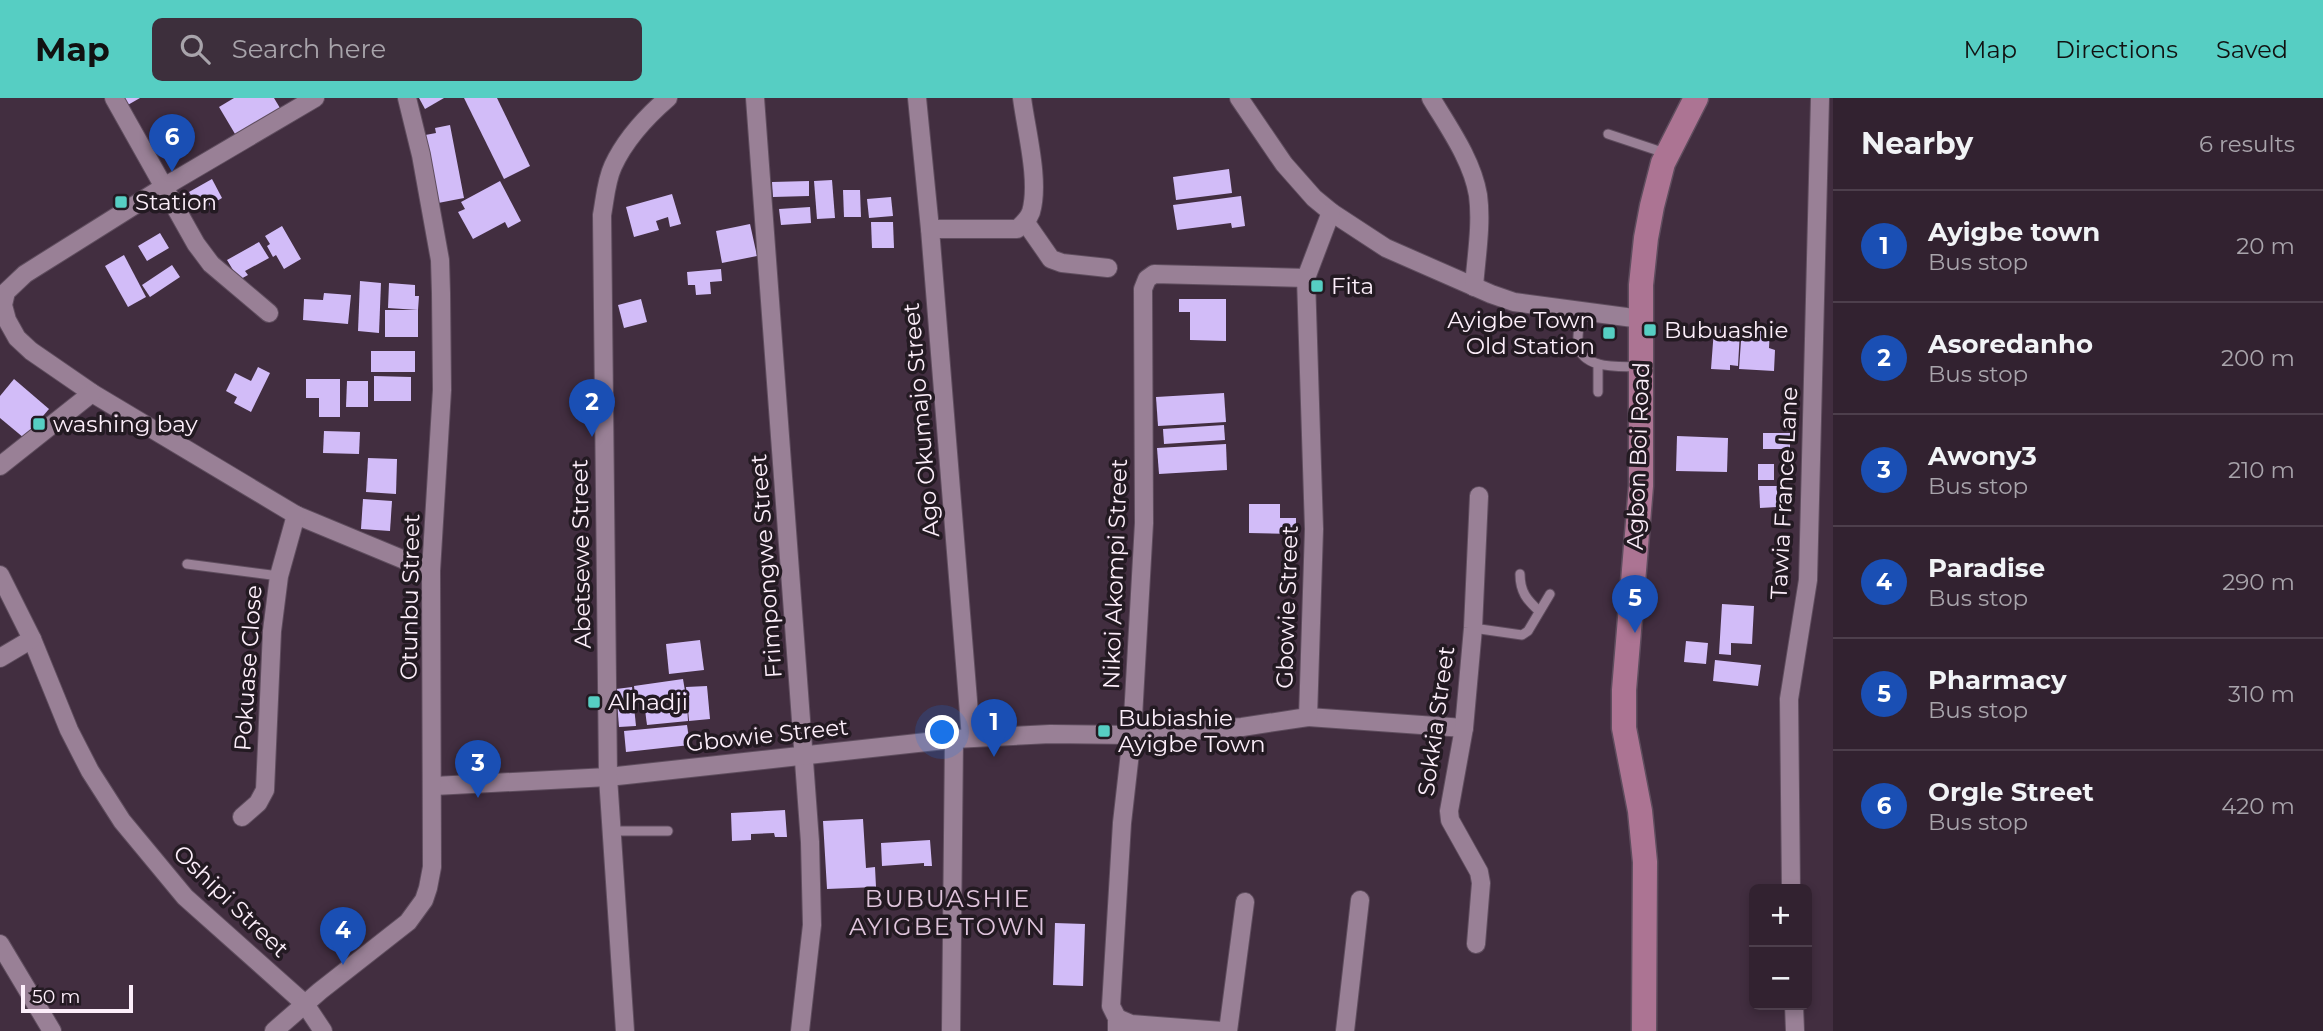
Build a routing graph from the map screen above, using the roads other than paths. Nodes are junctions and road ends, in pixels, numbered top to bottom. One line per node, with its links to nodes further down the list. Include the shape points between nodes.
1 (114, 98): 14 (street)
2 (407, 98): 32 (street, Otunbu Street, via 440,260 442,390)
3 (668, 98): 46 (street, Abetsewe Street, via 648,115 612,168 602,215)
4 (755, 98): 45 (street, Frimpongwe Street)
5 (917, 98): 17 (street, Ago Okumajo Street)
6 (1022, 98): 16 (street, via 1033,171)
7 (1239, 98): 15 (street, via 1299,182)
8 (1431, 98): 20 (street, via 1456,140 1477,192)
9 (1696, 98): 13 (street, Agbon Boi Road)
10 (1820, 98): 51 (street, Tawia France Lane, via 1808,580 1789,699)
11 (307, 100): 14 (street)
12 (1608, 134): 13 (lane)
13 (1667, 154): 23 (street, Agbon Boi Road, via 1649,220 1640,285)
14 (162, 188): 22 (street, via 211,264); 27 (street, via 25,274 6,292 3,305 17,338)
15 (1331, 212): 19 (street, Gbowie Street); 20 (street, via 1386,248)
16 (1026, 223): 17 (street, via 1017,229); 18 (street, via 1051,259)
17 (930, 229): 44 (street, Ago Okumajo Street)
18 (1108, 268)
19 (1306, 278): 41 (street, Gbowie Street, via 1314,529); 43 (street, Nikoi Akompi Street, via 1154,274 1143,289 1143,523)
20 (1474, 287): 21 (street, via 1514,302)
21 (1581, 311): 23 (street); 24 (lane, via 1580,351)
22 (269, 313)
23 (1641, 319): 25 (street, Agbon Boi Road)
24 (1598, 365): 25 (lane); 26 (lane)
25 (1642, 367): 68 (street, Agbon Boi Road, via 1641,486 1624,729 1640,811 1644,862)
26 (1598, 392)
27 (92, 393): 28 (street); 30 (street)
28 (0, 466)
29 (1479, 496): 38 (street, Sokkia Street)
30 (296, 515): 32 (street); 35 (street, Pokuase Close)
31 (187, 564): 35 (lane)
32 (431, 571): 47 (street, Otunbu Street)
33 (1520, 574): 37 (lane, via 1524,595)
34 (0, 575): 39 (street, Oshipi Street)
35 (279, 576): 48 (street, Pokuase Close, via 265,790)
36 (1550, 594): 37 (lane)
37 (1539, 611): 38 (lane, via 1522,635)
38 (1473, 628): 42 (street, Sokkia Street)
39 (32, 639): 40 (street); 56 (street, Oshipi Street, via 69,730 122,821 185,897)
40 (0, 658)
41 (1308, 718): 42 (street); 43 (street, Gbowie Street)
42 (1464, 728): 55 (street, Sokkia Street, via 1449,811 1479,872)
43 (1132, 735): 44 (street, Gbowie Street); 58 (street, Nikoi Akompi Street, via 1111,1006)
44 (963, 739): 45 (street, Gbowie Street); 64 (street, Ago Okumajo Street)
45 (804, 755): 46 (street, Gbowie Street); 63 (street, Frimpongwe Street, via 812,925)
46 (608, 777): 47 (street, Gbowie Street); 49 (street, Abetsewe Street)
47 (434, 786): 56 (street, Otunbu Street, via 432,867 424,900 400,930)
48 (242, 817)
49 (612, 831): 50 (lane); 62 (street, Abetsewe Street)
50 (668, 831)
51 (1791, 884)
52 (1360, 900): 67 (street)
53 (1245, 902): 66 (street)
54 (0, 944): 59 (street)
55 (1476, 944)
56 (306, 1004): 60 (street, Otunbu Street); 61 (street, Oshipi Street)
57 (1794, 1010): 69 (street)
58 (1117, 1024): 65 (street)
59 (52, 1031)
60 (274, 1031)
61 (323, 1031)
62 (625, 1031)
63 (800, 1031)
64 (951, 1031)
65 (1222, 1031)
66 (1228, 1031)
67 (1345, 1031)
68 (1644, 1031)
69 (1795, 1031)

